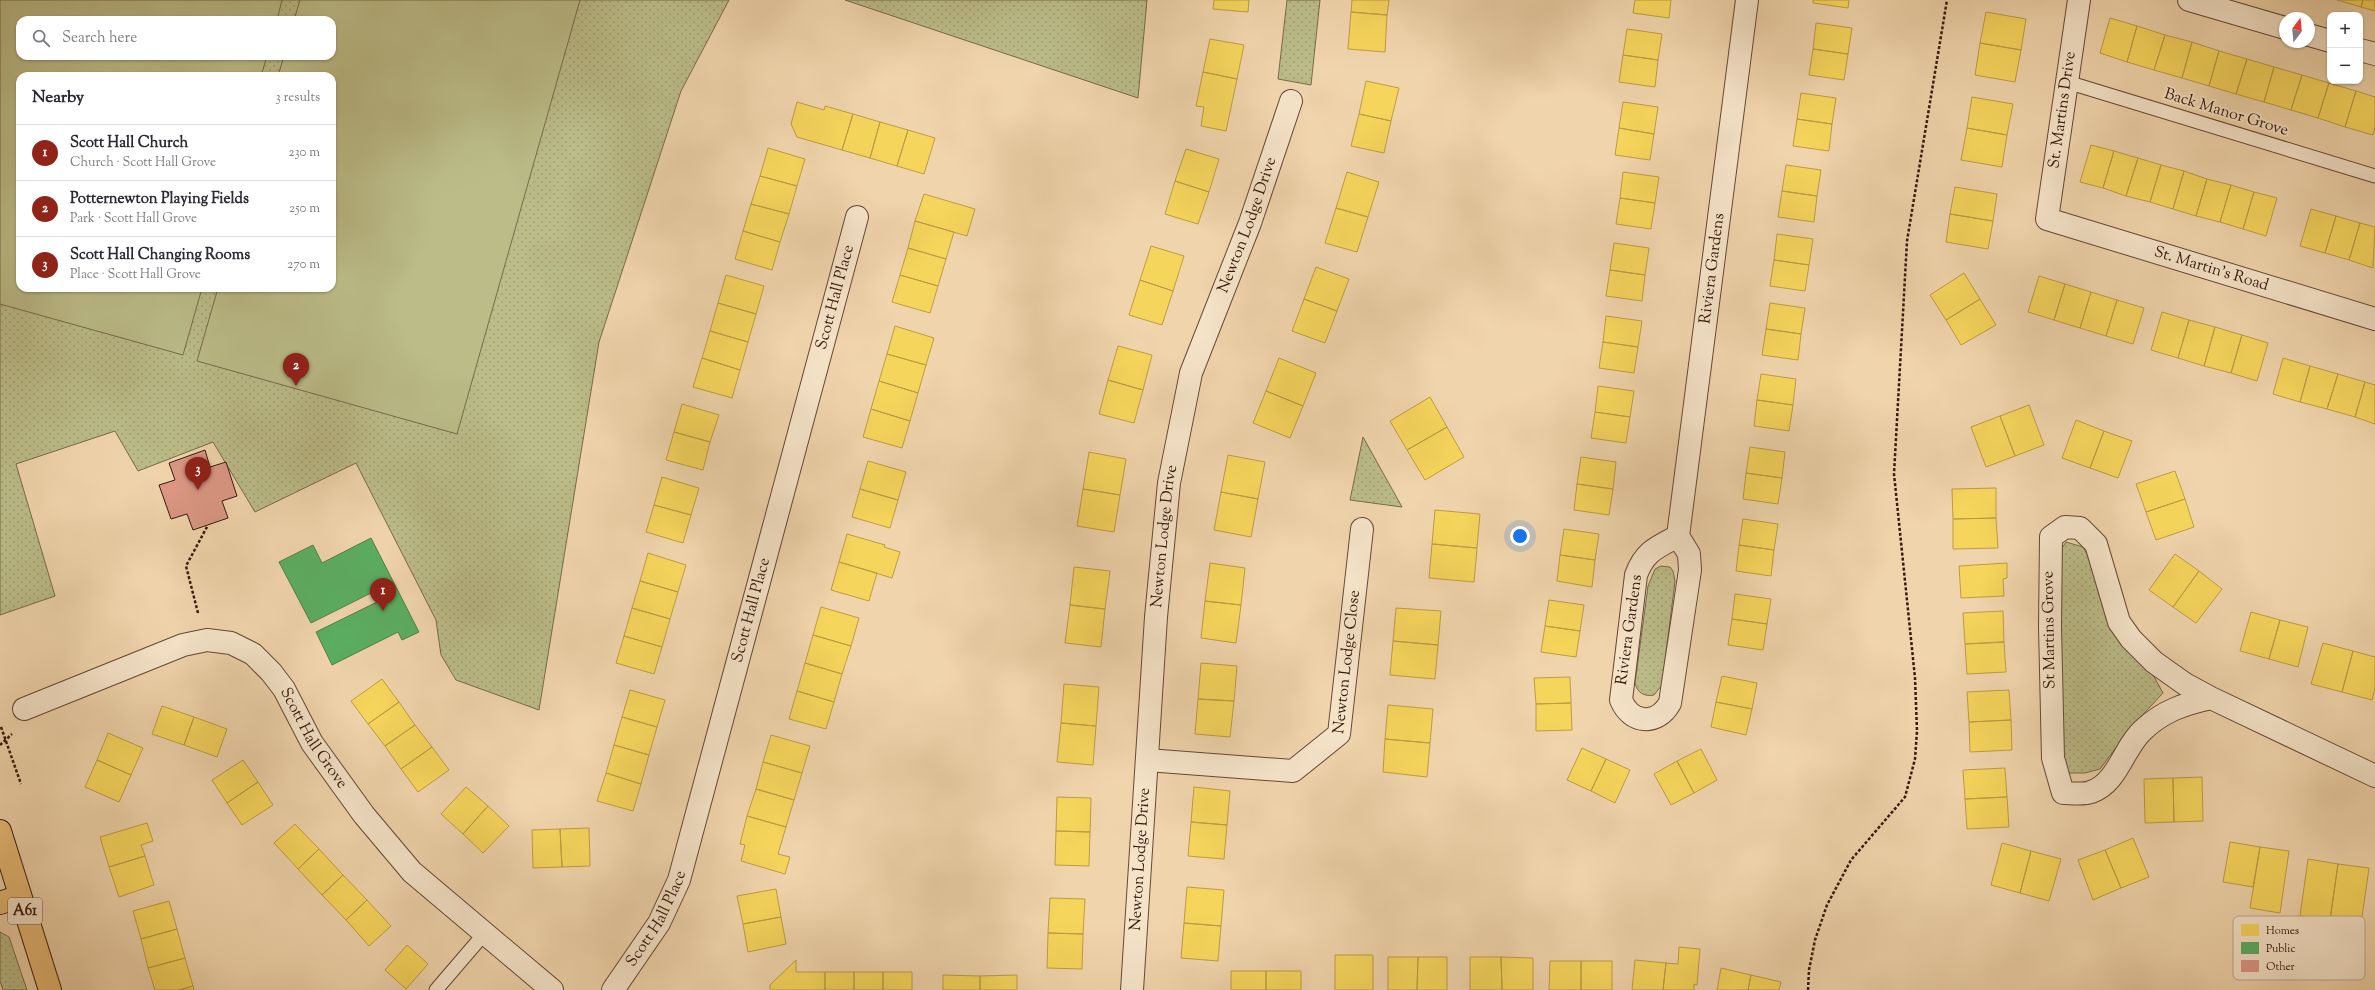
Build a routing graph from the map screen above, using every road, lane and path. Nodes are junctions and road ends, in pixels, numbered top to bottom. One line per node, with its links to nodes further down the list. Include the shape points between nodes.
1 (1747, 0): 18 (street, Riviera Gardens)
2 (1947, 0): 34 (path, via 1908,241 1894,474 1915,678 1915,759 1906,797 1851,860 1827,906 1815,940)
3 (2079, 0): 10 (street, St. Martins Drive)
4 (2189, 0): 5 (street)
5 (2279, 26)
6 (2315, 37): 7 (street)
7 (2327, 40)
8 (2363, 51): 9 (street)
9 (2375, 54)
10 (2067, 82): 12 (lane, Back Manor Grove); 14 (street, St. Martins Drive)
11 (1291, 101): 23 (street, Newton Lodge Drive, via 1250,223 1190,373 1168,483)
12 (2375, 176)
13 (857, 217): 32 (street, Scott Hall Place, via 679,880 659,923)
14 (2047, 219): 15 (street, St. Martin's Road)
15 (2375, 319)
16 (208, 525): 19 (path, via 186,566)
17 (1362, 528): 23 (street, Newton Lodge Close, via 1339,734 1294,771)
18 (1678, 536): 18 (street, Riviera Gardens, via 1689,554 1690,562 1672,695 1666,711 1652,719 1644,720 1629,714 1621,700 1636,575 1641,562 1651,550)
19 (207, 640): 21 (street, Scott Hall Grove, via 183,645); 28 (street, Scott Hall Grove, via 231,643 254,654 271,672 284,689 312,743 364,815 412,872)
20 (2211, 698): 20 (street, St Martins Grove, via 2176,706 2142,730 2110,779 2090,792 2063,793 2053,758 2051,537 2065,527 2080,528 2096,544 2119,622 2131,639 2154,662 2185,684); 24 (street, St Martins Grove)
21 (24, 709)
22 (0, 724): 25 (path)
23 (1147, 760): 33 (street, Newton Lodge Drive)
24 (2375, 776)
25 (21, 784)
26 (0, 831): 27 (highway, A61)
27 (10, 900): 29 (highway, A61)
28 (484, 934): 30 (lane); 31 (street, Scott Hall Grove)
29 (50, 990)
30 (436, 990)
31 (552, 990)
32 (613, 990)
33 (1132, 990)
34 (1808, 990)

